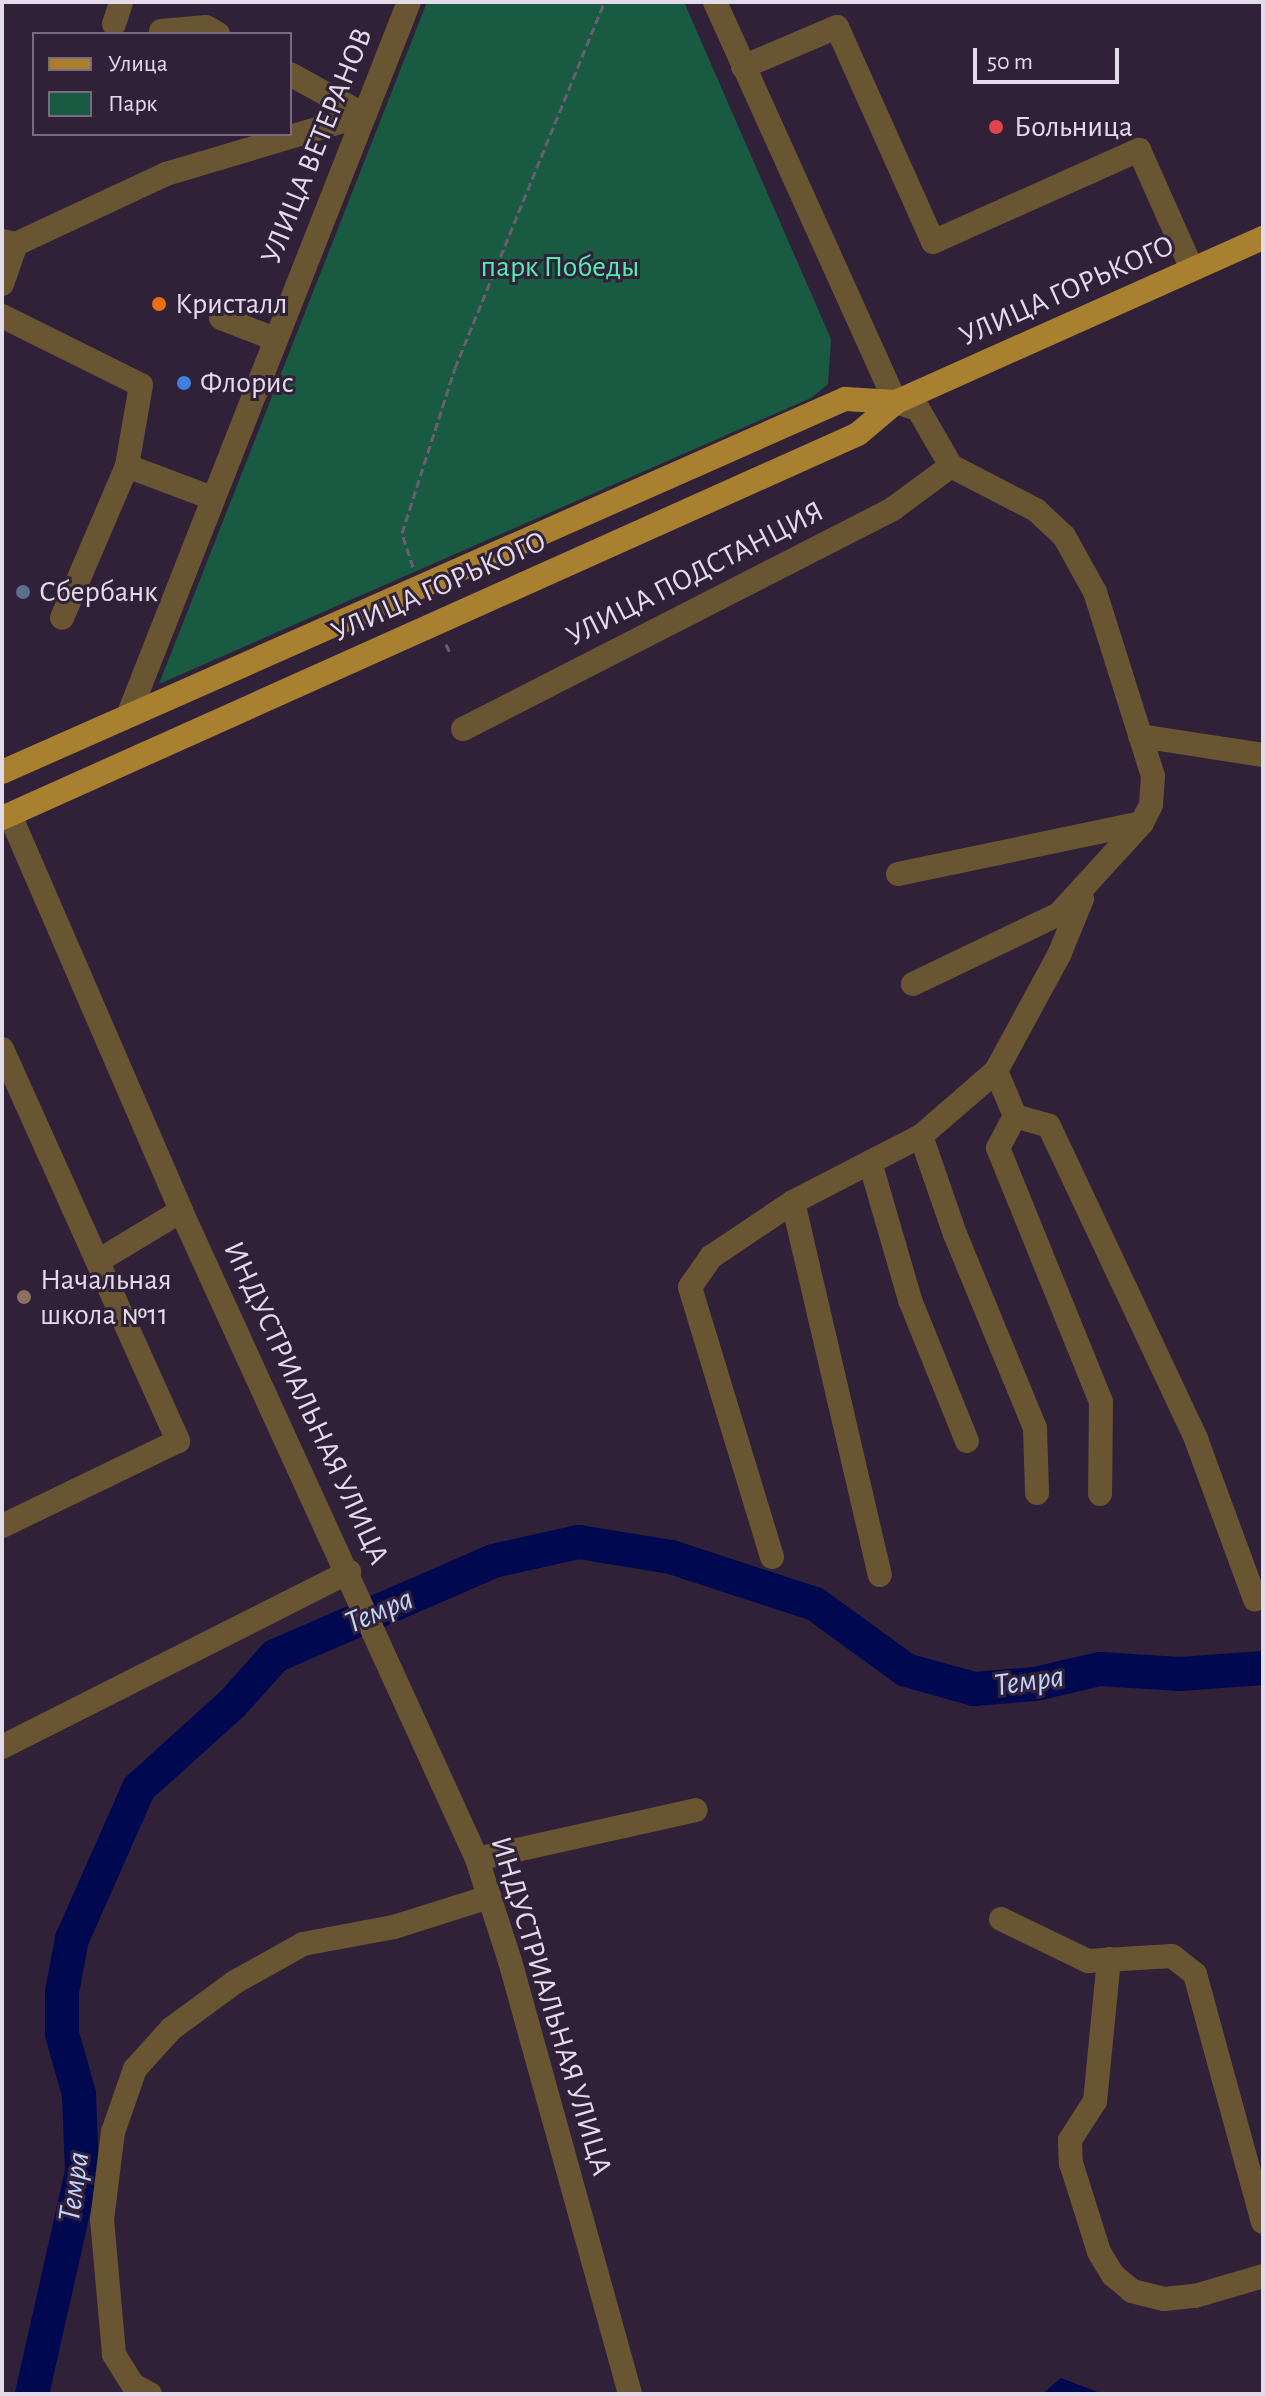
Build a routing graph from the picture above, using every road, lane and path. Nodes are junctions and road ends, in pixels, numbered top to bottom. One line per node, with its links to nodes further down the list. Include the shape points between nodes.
1 (409, 2): 8 (street, УЛИЦА ВЕТЕРАНОВ)
2 (604, 2): 20 (path, via 455,368 402,533)
3 (715, 2): 6 (street)
4 (161, 31): 5 (street, via 206,27)
5 (215, 32)
6 (743, 67): 11 (street, via 837,27 933,242 1139,150); 16 (street)
7 (292, 75): 8 (street)
8 (364, 115): 10 (street, via 166,174); 15 (street, УЛИЦА ВЕТЕРАНОВ)
9 (1263, 238): 11 (main road, УЛИЦА ГОРЬКОГО)
10 (9, 242): 12 (street)
11 (1192, 269): 16 (main road, УЛИЦА ГОРЬКОГО)
12 (2, 284)
13 (2, 316): 17 (street, via 141,385)
14 (221, 318): 15 (street)
15 (275, 339): 19 (street, УЛИЦА ВЕТЕРАНОВ)
16 (896, 402): 18 (street, via 918,409); 20 (main road, УЛИЦА ГОРЬКОГО, via 845,399); 22 (main road, УЛИЦА ГОРЬКОГО, via 858,434)
17 (127, 466): 19 (street); 21 (street)
18 (951, 466): 25 (street, УЛИЦА ПОДСТАНЦИЯ, via 894,508); 26 (street, via 1036,510 1064,536 1095,592)
19 (212, 498): 24 (street, УЛИЦА ВЕТЕРАНОВ)
20 (419, 587): 24 (main road, УЛИЦА ГОРЬКОГО)
21 (62, 618)
22 (436, 623): 23 (path); 29 (main road, УЛИЦА ГОРЬКОГО)
23 (451, 655)
24 (128, 716): 28 (main road, УЛИЦА ГОРЬКОГО)
25 (463, 729)
26 (1140, 736): 27 (street); 30 (street, via 1153,776 1151,805)
27 (1263, 755)
28 (2, 772)
29 (5, 810): 40 (street, ИНДУСТРИАЛЬНАЯ УЛИЦА)
30 (1142, 823): 31 (street); 32 (street)
31 (898, 874)
32 (1089, 881): 33 (street, via 1059,914); 35 (street, via 1059,955)
33 (913, 984)
34 (2, 1049): 41 (street)
35 (996, 1071): 36 (street); 37 (street)
36 (1015, 1116): 44 (street, via 998,1148 1101,1402); 49 (street, via 1049,1126 1196,1439)
37 (921, 1136): 38 (street); 43 (street, via 1035,1428)
38 (870, 1162): 39 (street); 42 (street, via 910,1300)
39 (793, 1202): 46 (street, via 711,1257 690,1287); 48 (street)
40 (181, 1211): 41 (street); 47 (street, ИНДУСТРИАЛЬНАЯ УЛИЦА)
41 (98, 1261): 45 (street, via 178,1441)
42 (967, 1441)
43 (1037, 1493)
44 (1100, 1494)
45 (2, 1526)
46 (772, 1557)
47 (349, 1572): 50 (street); 52 (street, ИНДУСТРИАЛЬНАЯ УЛИЦА)
48 (880, 1575)
49 (1255, 1599)
50 (2, 1747)
51 (696, 1810): 52 (street)
52 (477, 1859): 53 (street, ИНДУСТРИАЛЬНАЯ УЛИЦА)
53 (489, 1897): 58 (street, via 394,1927 303,1944 235,1982 171,2029 135,2069 113,2132 102,2220 114,2354 133,2385); 59 (street, ИНДУСТРИАЛЬНАЯ УЛИЦА)
54 (1001, 1919): 55 (street, via 1063,1952 1088,1961)
55 (1109, 1959): 56 (street, via 1172,1956 1195,1974); 57 (street, via 1095,2101 1070,2140 1071,2163 1099,2252 1113,2275 1132,2291 1164,2299 1195,2296)
56 (1263, 2222)
57 (1263, 2276)
58 (150, 2394)
59 (630, 2394)

